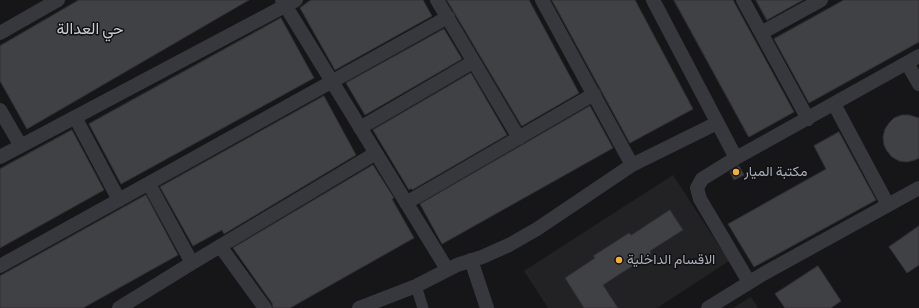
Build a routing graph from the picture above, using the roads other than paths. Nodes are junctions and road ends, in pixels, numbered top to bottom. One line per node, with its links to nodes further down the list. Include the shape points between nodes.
1 (58, 0): 9 (street)
2 (437, 0): 8 (street)
3 (542, 0): 15 (street)
4 (653, 0): 20 (street)
5 (743, 0): 10 (street)
6 (820, 0): 10 (street)
7 (288, 2): 13 (street); 18 (street)
8 (448, 17): 12 (street); 13 (street)
9 (0, 33)
10 (761, 33): 19 (street)
11 (913, 60): 14 (street); 16 (street)
12 (473, 62): 21 (street); 22 (street)
13 (332, 82): 21 (street); 28 (street)
14 (919, 84)
15 (594, 94): 22 (street); 27 (street)
16 (834, 104): 19 (street); 32 (street)
17 (0, 110): 23 (street)
18 (75, 117): 23 (street); 30 (street)
19 (808, 119): 26 (street)
20 (717, 123): 26 (street); 27 (street)
21 (360, 128): 24 (street)
22 (519, 138): 31 (street)
23 (21, 146): 25 (street)
24 (376, 153): 31 (street); 33 (street)
25 (0, 157)
26 (736, 158): 38 (street, via 702,178 697,188 700,198)
27 (632, 165): 34 (street, via 524,237 495,252)
28 (149, 184): 30 (street); 35 (street)
29 (919, 188): 32 (street)
30 (119, 200): 36 (street)
31 (406, 203): 37 (street)
32 (888, 205): 38 (street)
33 (220, 246): 35 (street); 41 (street)
34 (471, 260): 37 (street); 44 (street)
35 (192, 263): 40 (street)
36 (0, 266)
37 (447, 269): 39 (street)
38 (749, 282): 45 (street)
39 (416, 286): 42 (street); 43 (street)
40 (119, 308)
41 (265, 308)
42 (359, 308)
43 (423, 308)
44 (487, 308)
45 (708, 308)

